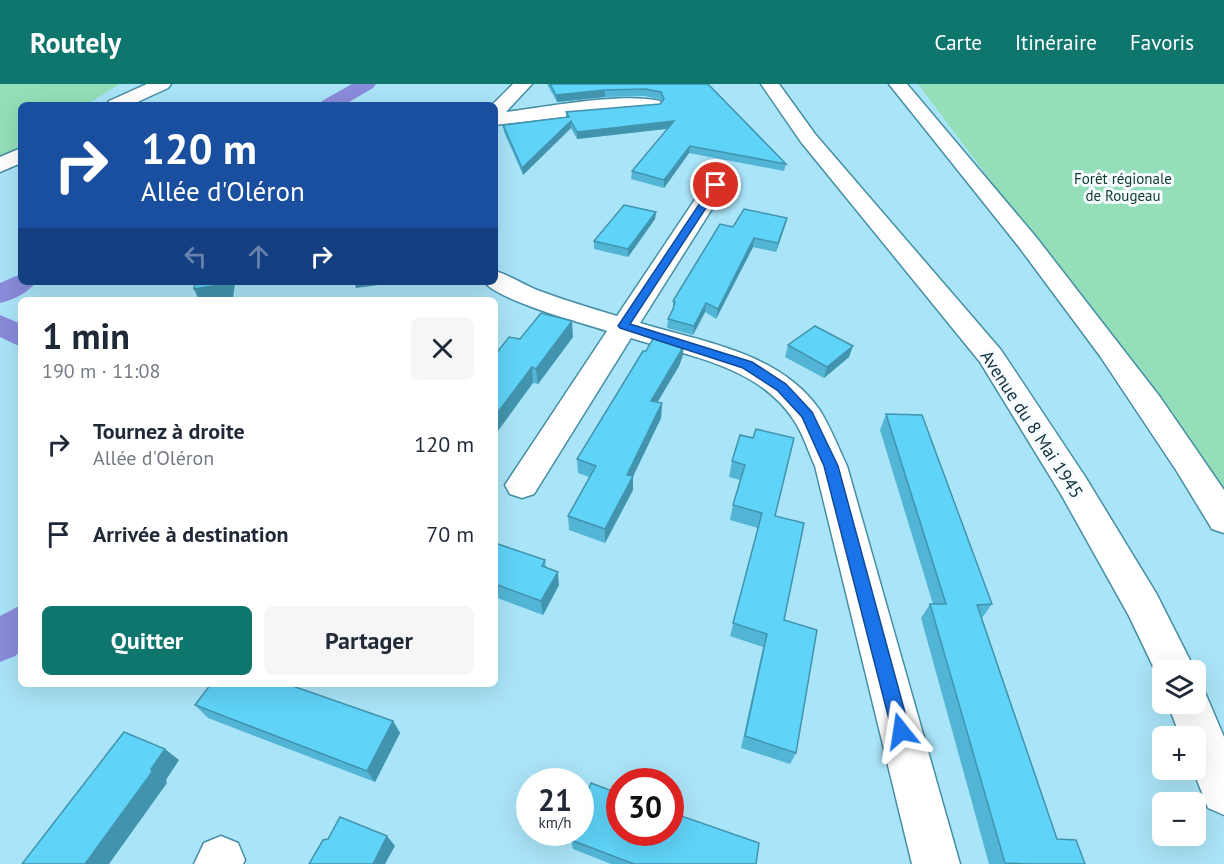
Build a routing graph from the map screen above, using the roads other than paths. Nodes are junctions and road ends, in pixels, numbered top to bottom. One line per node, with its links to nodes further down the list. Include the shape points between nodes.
1 (162, 84): 5 (main road)
2 (524, 84): 7 (main road)
3 (770, 84): 16 (main road, Avenue du 8 Mai 1945, via 808,138 991,356 1080,497)
4 (898, 84): 15 (main road, via 1126,369)
5 (123, 102)
6 (653, 105): 8 (main road, via 615,105)
7 (498, 109)
8 (498, 119)
9 (18, 156): 10 (main road)
10 (0, 166)
11 (716, 185): 13 (main road)
12 (498, 281): 13 (main road, via 557,307)
13 (624, 326): 14 (main road); 19 (main road, via 748,365 782,387 807,415 831,466)
14 (522, 485)
15 (1224, 519)
16 (1170, 660)
17 (1193, 714): 18 (main road)
18 (1224, 792)
19 (936, 864)

